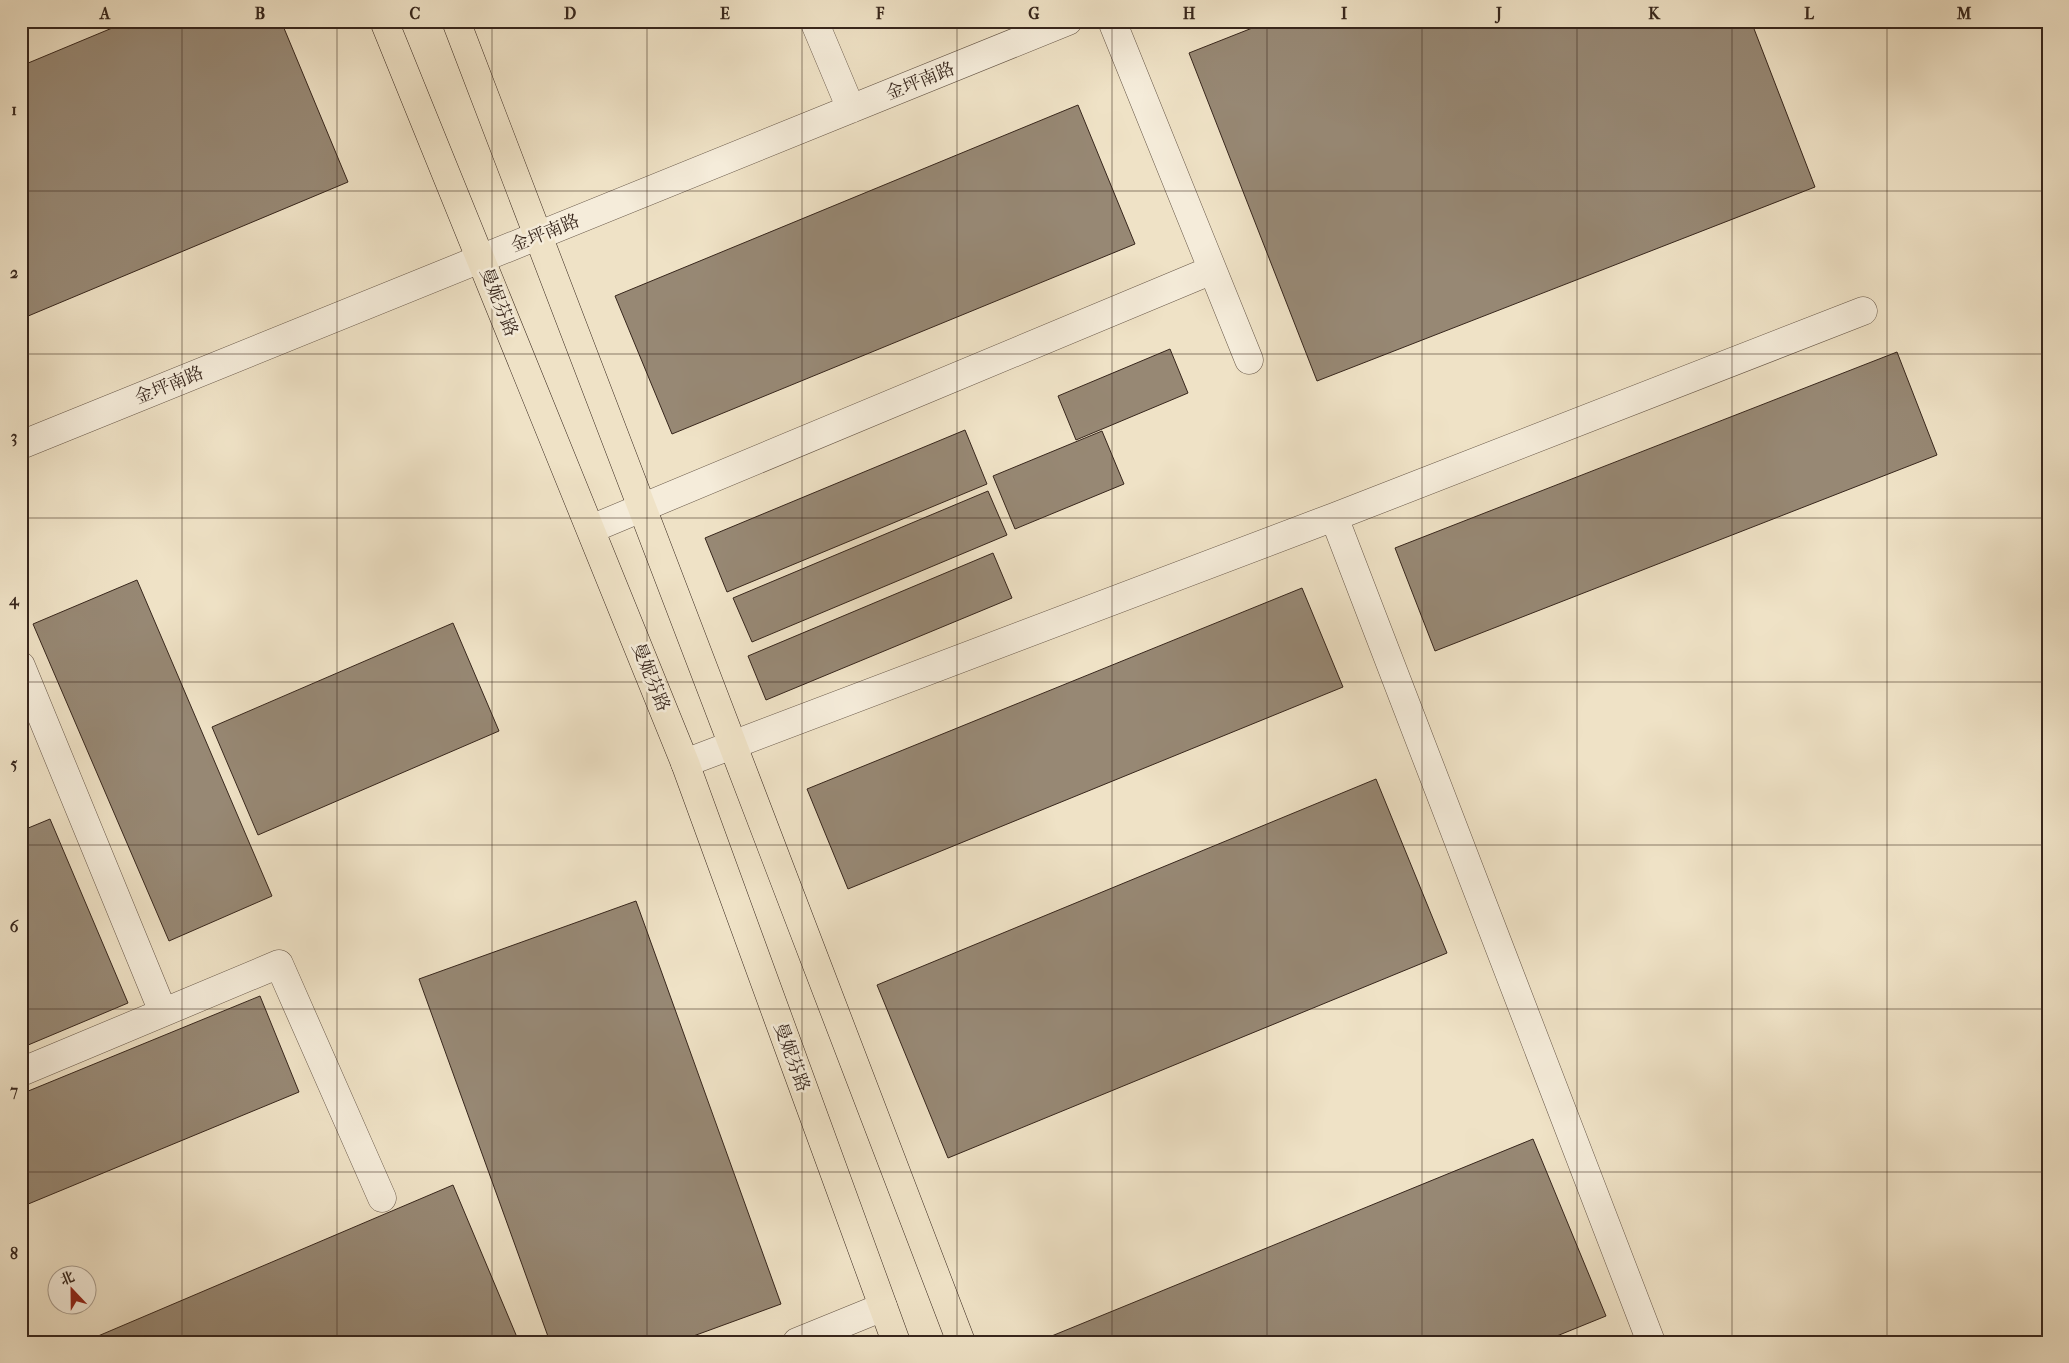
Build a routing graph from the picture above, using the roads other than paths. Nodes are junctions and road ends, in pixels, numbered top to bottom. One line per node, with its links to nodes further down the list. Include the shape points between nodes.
1 (384, 21): 8 (main road, 曼妮芬路)
2 (456, 21): 7 (main road)
3 (814, 21): 6 (street)
4 (1068, 21): 6 (street, 金坪南路)
5 (1112, 21): 9 (street)
6 (851, 109): 7 (street, 金坪南路)
7 (538, 236): 8 (street, 金坪南路); 13 (main road)
8 (482, 259): 12 (street, 金坪南路); 15 (main road, 曼妮芬路)
9 (1212, 270): 11 (street); 13 (street)
10 (1863, 311): 14 (street)
11 (1249, 360)
12 (21, 445)
13 (642, 507): 15 (street); 17 (main road)
14 (1334, 517): 17 (street); 26 (street)
15 (590, 528): 18 (main road, 曼妮芬路)
16 (21, 666): 19 (street)
17 (733, 745): 18 (street); 25 (main road)
18 (685, 763): 22 (main road, 曼妮芬路)
19 (163, 1012): 20 (street); 21 (street, via 279,964)
20 (21, 1072)
21 (382, 1198)
22 (883, 1307): 23 (street); 24 (main road, 曼妮芬路)
23 (797, 1342)
24 (896, 1342)
25 (961, 1342)
26 (1651, 1342)

